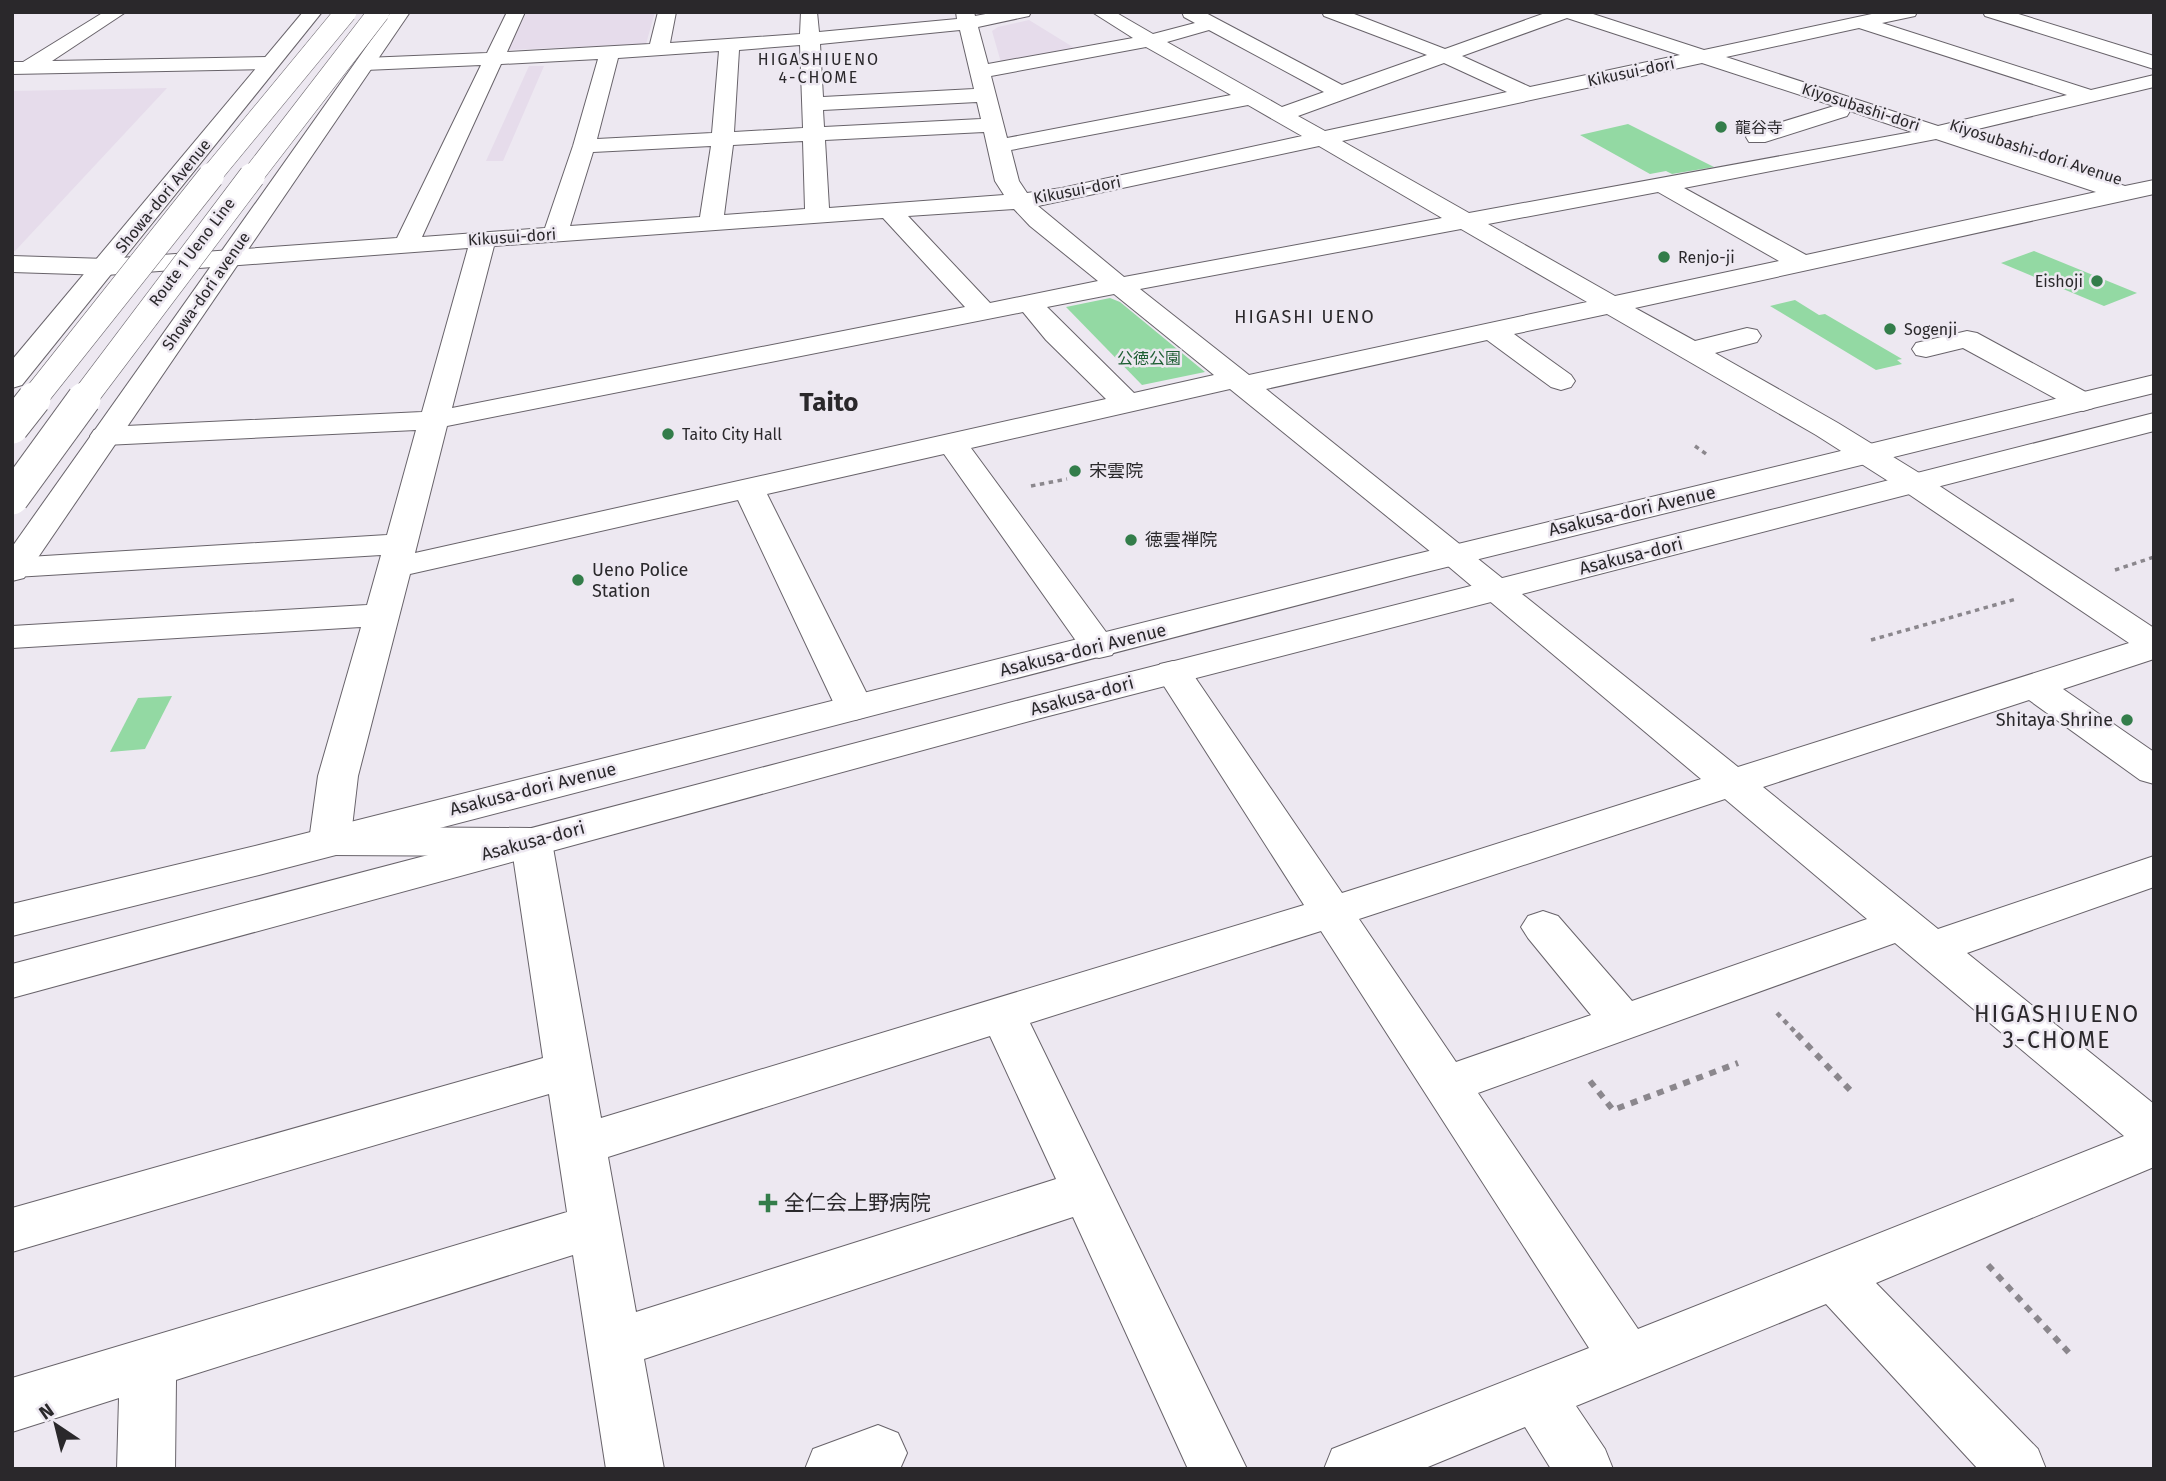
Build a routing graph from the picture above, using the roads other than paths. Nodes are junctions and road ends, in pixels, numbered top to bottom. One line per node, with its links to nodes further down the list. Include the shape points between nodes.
1 (117, 12): 31 (main road)
2 (313, 12): 28 (main road, Showa-dori Avenue)
3 (346, 12): 82 (main road, Route 1 Ueno Line, bridge)
4 (379, 12): 88 (main road, Route 1 Ueno Line, bridge, via 167,285)
5 (401, 12): 30 (main road, Showa-dori avenue)
6 (516, 12): 27 (main road)
7 (667, 12): 23 (main road)
8 (809, 12): 20 (main road)
9 (1022, 12): 17 (main road)
10 (1101, 12): 21 (main road)
11 (1189, 12): 19 (main road)
12 (1331, 12): 26 (main road)
13 (1567, 12): 25 (main road, Kiyosubashi-dori); 26 (main road)
14 (1598, 12): 25 (main road)
15 (1908, 12): 18 (main road, Kikusui-dori)
16 (1992, 12): 29 (main road)
17 (966, 18): 20 (main road); 32 (main road)
18 (1861, 22): 25 (main road, Kikusui-dori); 37 (main road)
19 (1212, 24): 21 (main road); 34 (main road)
20 (810, 38): 22 (main road); 39 (main road)
21 (1150, 41): 32 (main road); 38 (main road)
22 (729, 45): 23 (main road); 47 (main road)
23 (658, 50): 24 (main road)
24 (610, 52): 27 (main road); 48 (main road)
25 (1712, 54): 35 (main road, Kikusui-dori); 42 (main road, Kiyosubashi-dori)
26 (1444, 55): 34 (main road); 35 (main road)
27 (492, 58): 30 (main road); 59 (main road)
28 (269, 63): 31 (main road); 63 (main road, Showa-dori Avenue)
29 (2154, 63)
30 (365, 64): 60 (main road, Showa-dori avenue)
31 (20, 68)
32 (980, 72): 36 (main road)
33 (2154, 81): 37 (main road)
34 (1341, 93): 41 (main road)
35 (1527, 94): 46 (main road, Kikusui-dori)
36 (986, 95): 39 (main road); 44 (main road)
37 (2090, 96): 42 (main road)
38 (1251, 99): 41 (main road); 44 (main road)
39 (813, 104): 43 (main road)
40 (1839, 111): 45 (main road)
41 (1280, 115): 46 (main road)
42 (1949, 130): 49 (main road); 50 (main road, Kiyosubashi-dori Avenue); 51 (main road, Kiyosubashi-dori)
43 (815, 134): 44 (main road); 47 (main road); 54 (main road)
44 (996, 136): 52 (main road, via 1007,181)
45 (1757, 137)
46 (1320, 138): 52 (main road, Kikusui-dori); 55 (main road)
47 (723, 139): 48 (main road); 56 (main road)
48 (584, 146): 57 (main road)
49 (1662, 185): 55 (main road, via 1631,186); 62 (main road)
50 (2152, 192): 51 (main road)
51 (2122, 193): 62 (main road)
52 (1020, 201): 53 (main road, Kikusui-dori); 64 (main road)
53 (889, 210): 54 (main road, Kikusui-dori); 67 (main road)
54 (817, 215): 56 (main road, Kikusui-dori)
55 (1466, 222): 64 (main road); 66 (main road)
56 (711, 223): 57 (main road, Kikusui-dori)
57 (555, 234): 58 (main road, Kikusui-dori)
58 (483, 239): 59 (main road, Kikusui-dori); 80 (main road)
59 (406, 244): 60 (main road, Kikusui-dori)
60 (230, 257): 63 (main road, Kikusui-dori); 83 (main road, Showa-dori avenue)
61 (12, 264): 63 (main road, Kikusui-dori)
62 (1805, 265): 66 (main road)
63 (106, 267): 74 (main road, Showa-dori Avenue)
64 (1120, 286): 65 (main road); 76 (main road)
65 (1029, 303): 67 (main road); 69 (main road)
66 (1612, 306): 68 (main road); 73 (main road)
67 (984, 312): 80 (main road)
68 (1492, 331): 75 (main road); 76 (main road)
69 (1056, 334): 71 (main road, via 1010,332); 79 (main road)
70 (1747, 336): 73 (main road)
71 (958, 341)
72 (1926, 349): 78 (main road, via 1967,339)
73 (1691, 351): 85 (main road)
74 (12, 379)
75 (1561, 381)
76 (1240, 382): 79 (main road); 89 (main road)
77 (2154, 384): 78 (main road, Asakusa-dori Avenue)
78 (2083, 402): 85 (main road, Asakusa-dori Avenue)
79 (1127, 403): 84 (main road)
80 (433, 420): 83 (main road); 90 (main road)
81 (2154, 422): 86 (main road, Asakusa-dori)
82 (12, 427)
83 (105, 436): 91 (main road, Showa-dori avenue)
84 (951, 442): 87 (main road); 96 (main road)
85 (1869, 455): 86 (main road); 89 (main road, Asakusa-dori Avenue)
86 (1918, 486): 92 (main road, Asakusa-dori); 95 (main road)
87 (748, 488): 90 (main road); 99 (main road)
88 (12, 498)
89 (1454, 554): 92 (main road); 96 (main road, Asakusa-dori Avenue)
90 (399, 555): 91 (main road); 93 (main road)
91 (13, 569)
92 (1496, 590): 97 (main road, Asakusa-dori); 101 (main road)
93 (383, 615): 94 (main road); 102 (main road, via 338,776)
94 (12, 636)
95 (2154, 645): 98 (main road)
96 (1099, 646): 99 (main road, Asakusa-dori Avenue)
97 (1173, 672): 103 (main road, Asakusa-dori); 105 (main road)
98 (2033, 685): 100 (main road); 101 (main road)
99 (855, 708): 102 (main road, Asakusa-dori Avenue)
100 (2154, 771)
101 (1729, 784): 105 (main road); 108 (main road)
102 (330, 841): 103 (main road); 106 (main road, Asakusa-dori Avenue)
103 (531, 842): 109 (main road, Asakusa-dori); 112 (main road)
104 (2154, 871): 108 (main road)
105 (1332, 912): 110 (main road); 113 (main road)
106 (12, 920)
107 (1543, 927): 111 (main road)
108 (1915, 936): 111 (main road, via 1745,979); 114 (main road)
109 (12, 981)
110 (1003, 1014): 115 (main road); 117 (main road)
111 (1624, 1023): 113 (main road)
112 (569, 1069): 115 (main road); 119 (main road)
113 (1446, 1085): 122 (main road)
114 (2154, 1132)
115 (581, 1145): 118 (main road)
116 (2154, 1145): 120 (main road)
117 (1086, 1191): 121 (main road); 128 (main road)
118 (595, 1226): 121 (main road); 123 (main road)
119 (12, 1230)
120 (1834, 1276): 122 (main road); 131 (main road)
121 (614, 1344): 127 (main road)
122 (1626, 1358): 124 (main road)
123 (148, 1364): 125 (main road); 126 (main road)
124 (1536, 1395): 129 (main road); 130 (main road)
125 (12, 1405)
126 (146, 1469)
127 (635, 1469)
128 (1218, 1469)
129 (1353, 1469)
130 (1584, 1469)
131 (2017, 1469)

